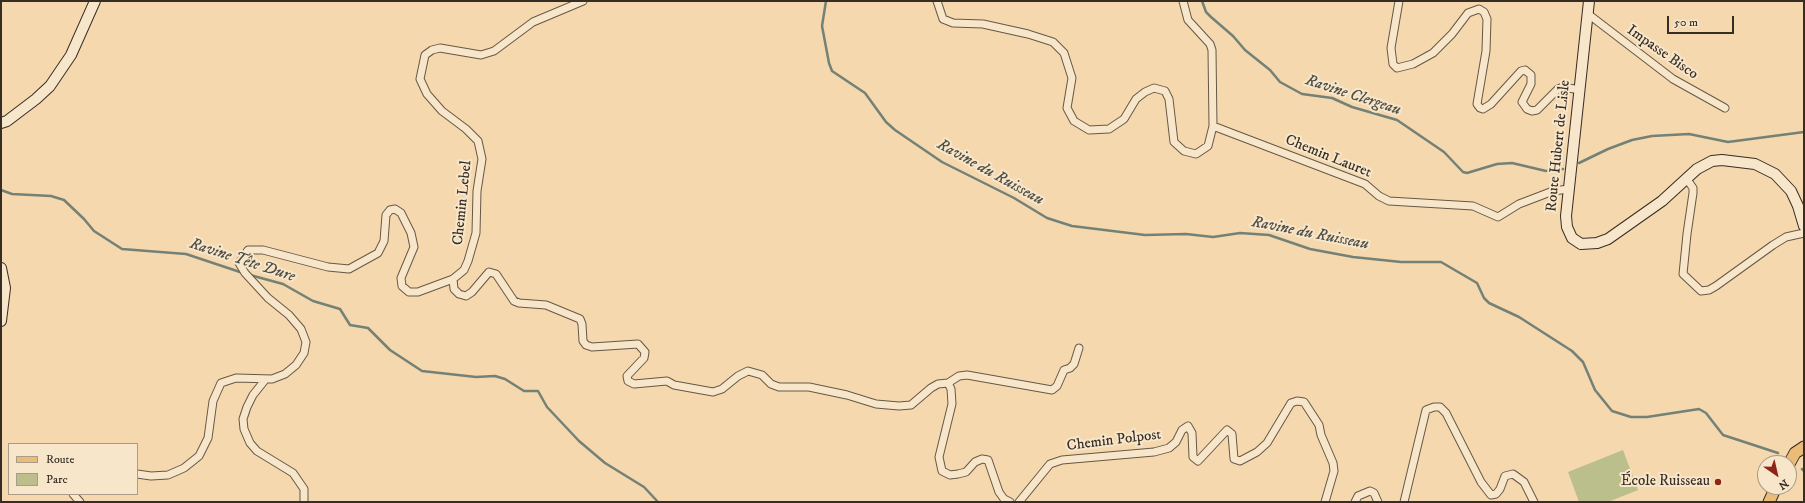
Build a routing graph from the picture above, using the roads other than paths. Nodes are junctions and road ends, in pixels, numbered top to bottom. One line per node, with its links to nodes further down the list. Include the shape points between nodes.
1 (96, 1): 10 (main road, via 71,55 50,86)
2 (583, 1): 17 (street, Chemin Lebel, via 533,22 494,51 481,55 440,48 425,55 420,79 427,94 442,111 478,141 482,159 477,191 476,233 464,270)
3 (937, 1): 11 (street, via 943,19 953,23 983,24 1053,42 1064,53 1072,78 1067,108 1074,121 1089,130 1109,129 1124,119 1136,100 1154,88 1164,91 1169,99 1174,142 1184,151 1196,154 1208,146)
4 (1183, 1): 11 (street, via 1188,20 1210,44 1212,50)
5 (1399, 1): 8 (street, via 1392,48 1393,64 1397,68 1413,64 1433,53 1468,13 1479,9 1484,12 1487,19 1486,51 1477,104 1480,108 1491,104 1521,71 1525,70 1531,75 1531,84 1522,102 1532,111 1537,110 1558,89 1563,87)
6 (1589, 1): 7 (main road, Route Hubert de Lisle)
7 (1588, 14): 8 (main road, Route Hubert de Lisle); 9 (street, Impasse Bisco, via 1673,79)
8 (1580, 90): 13 (main road, Route Hubert de Lisle)
9 (1725, 108)
10 (1, 123)
11 (1213, 126): 13 (street, Chemin Lauret, via 1365,184 1389,201 1473,206 1498,217 1519,204 1553,191)
12 (1686, 178): 13 (main road, Route Hubert de Lisle, via 1662,201 1608,239 1597,243 1581,244 1572,238 1566,216); 14 (main road, Route Hubert de Lisle, via 1704,164 1722,160 1766,168 1784,181 1791,191); 15 (street, via 1693,188 1693,193 1683,274 1701,291 1710,290 1786,237)
13 (1569, 189)
14 (1804, 226)
15 (1804, 233)
16 (1, 268): 18 (main road, via 5,288)
17 (453, 279): 20 (street, Chemin Lebel, via 418,292 409,292 402,286 401,278 414,247 411,233 401,213 395,209 386,215 384,241 378,253 349,269 328,267 263,250 248,250 239,263 245,274 268,298 290,315 301,329 306,342 304,353 296,365 284,374); 21 (street, via 454,289 466,296 489,272 496,274 514,301 546,305 580,319 583,341 586,345 592,347 638,344 645,352 644,358 627,376 628,381 634,384 667,381 674,385 713,392 722,389 748,371 762,375 771,384 779,387 809,387 876,404 911,406 934,386)
18 (1, 322)
19 (1079, 348): 21 (street, via 1074,364 1064,370 1057,386 1052,390 967,375 959,376)
20 (265, 380): 24 (street, Chemin Lebel, via 236,378 221,383 213,401 208,438 199,456 184,468 168,475); 28 (street, via 247,407 243,419 244,429 257,451 293,474 304,489)
21 (948, 383): 29 (street, via 952,404 940,457 942,471 950,475 958,474 966,472 975,462 988,460 999,492)
22 (1804, 447): 23 (main road)
23 (1794, 455)
24 (138, 474)
25 (74, 497): 27 (street)
26 (1531, 500): 34 (street, via 1524,482 1513,474 1505,476 1500,489 1491,495 1481,482 1446,413 1440,407 1434,407 1426,410)
27 (80, 502)
28 (304, 502)
29 (1010, 502)
30 (1018, 502): 31 (street, Chemin Polpost, via 1050,464 1062,460 1154,452 1169,448 1188,426 1192,433 1193,457 1198,461 1227,430 1232,434 1234,459 1240,461 1257,452 1266,443 1291,403 1297,401 1304,402 1319,426 1333,463 1334,471)
31 (1325, 502)
32 (1355, 502): 33 (street, via 1358,496 1370,491 1374,493)
33 (1378, 502)
34 (1404, 502)

